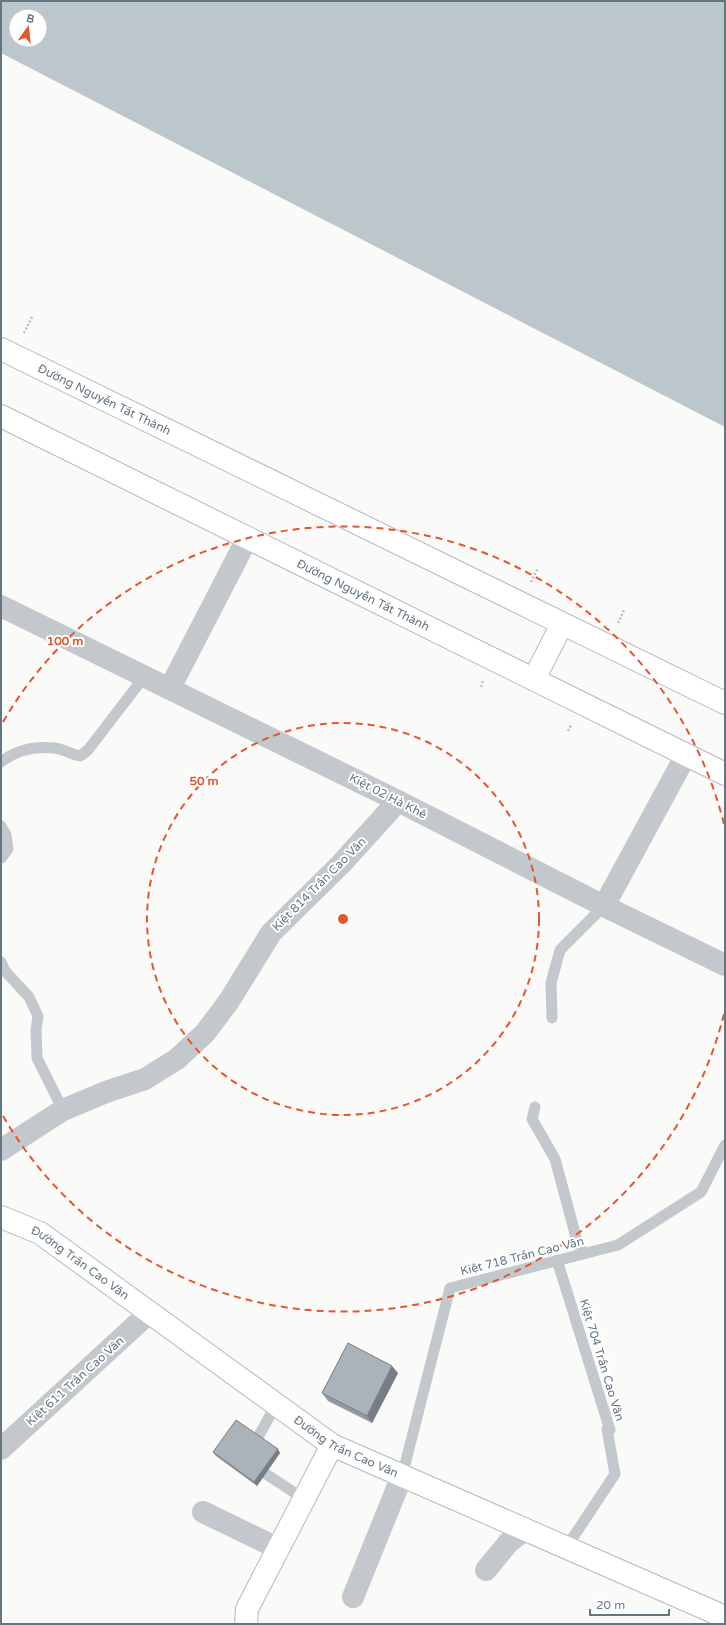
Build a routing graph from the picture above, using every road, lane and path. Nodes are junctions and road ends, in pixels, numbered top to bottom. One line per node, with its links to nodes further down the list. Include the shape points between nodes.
1 (1, 349): 5 (main road, Đường Nguyễn Tất Thành)
2 (1, 416): 3 (main road, Đường Nguyễn Tất Thành)
3 (248, 537): 7 (main road, Đường Nguyễn Tất Thành); 8 (street)
4 (1, 606): 6 (street, Kiệt 02 Hà Khê)
5 (562, 624): 7 (main road); 9 (main road, Đường Nguyễn Tất Thành)
6 (144, 677): 8 (street, Kiệt 02 Hà Khê); 11 (lane, via 88,750 80,756 56,748 34,748 12,753)
7 (534, 679): 10 (main road, Đường Nguyễn Tất Thành)
8 (170, 688): 13 (street, Kiệt 02 Hà Khê)
9 (725, 704)
10 (686, 754): 12 (main road, Đường Nguyễn Tất Thành); 16 (street)
11 (1, 762)
12 (725, 774)
13 (398, 801): 16 (street, Kiệt 02 Hà Khê); 21 (street, Kiệt 814 Trần Cao Vân, via 341,864 271,933 206,1033 178,1059 145,1079)
14 (1, 826): 15 (lane, via 6,835 8,849)
15 (1, 858)
16 (604, 906): 18 (street, Kiệt 02 Hà Khê); 19 (lane, via 560,950 551,983)
17 (1, 962): 21 (lane, via 29,998 38,1016 37,1058)
18 (725, 965)
19 (552, 1018)
20 (535, 1107): 25 (lane, via 532,1119 554,1159)
21 (63, 1110): 23 (street, Kiệt 814 Trần Cao Vân)
22 (725, 1145): 25 (lane, Kiệt 718 Trần Cao Vân, via 701,1192 618,1244)
23 (1, 1150)
24 (1, 1216): 27 (main road, Đường Trần Cao Vân, via 40,1233)
25 (583, 1254): 26 (lane, Kiệt 718 Trần Cao Vân)
26 (558, 1260): 33 (lane, Kiệt 718 Trần Cao Vân, via 450,1288); 37 (lane, Kiệt 704 Trần Cao Vân, via 610,1430 607,1429 615,1474)
27 (149, 1313): 28 (main road, Đường Trần Cao Vân); 31 (street, Kiệt 611 Trần Cao Vân)
28 (276, 1405): 29 (lane); 30 (main road, Đường Trần Cao Vân)
29 (258, 1438)
30 (332, 1444): 33 (main road, Đường Trần Cao Vân); 34 (main road)
31 (1, 1449)
32 (266, 1474): 34 (lane)
33 (402, 1476): 36 (main road, Đường Trần Cao Vân); 40 (street)
34 (304, 1499): 38 (main road)
35 (203, 1512): 38 (street)
36 (525, 1530): 37 (main road, Đường Trần Cao Vân); 39 (street, via 509,1542)
37 (566, 1548): 41 (main road, Đường Trần Cao Vân)
38 (279, 1549): 42 (main road, via 247,1609)
39 (486, 1570)
40 (353, 1597)
41 (724, 1615)
42 (246, 1624)

